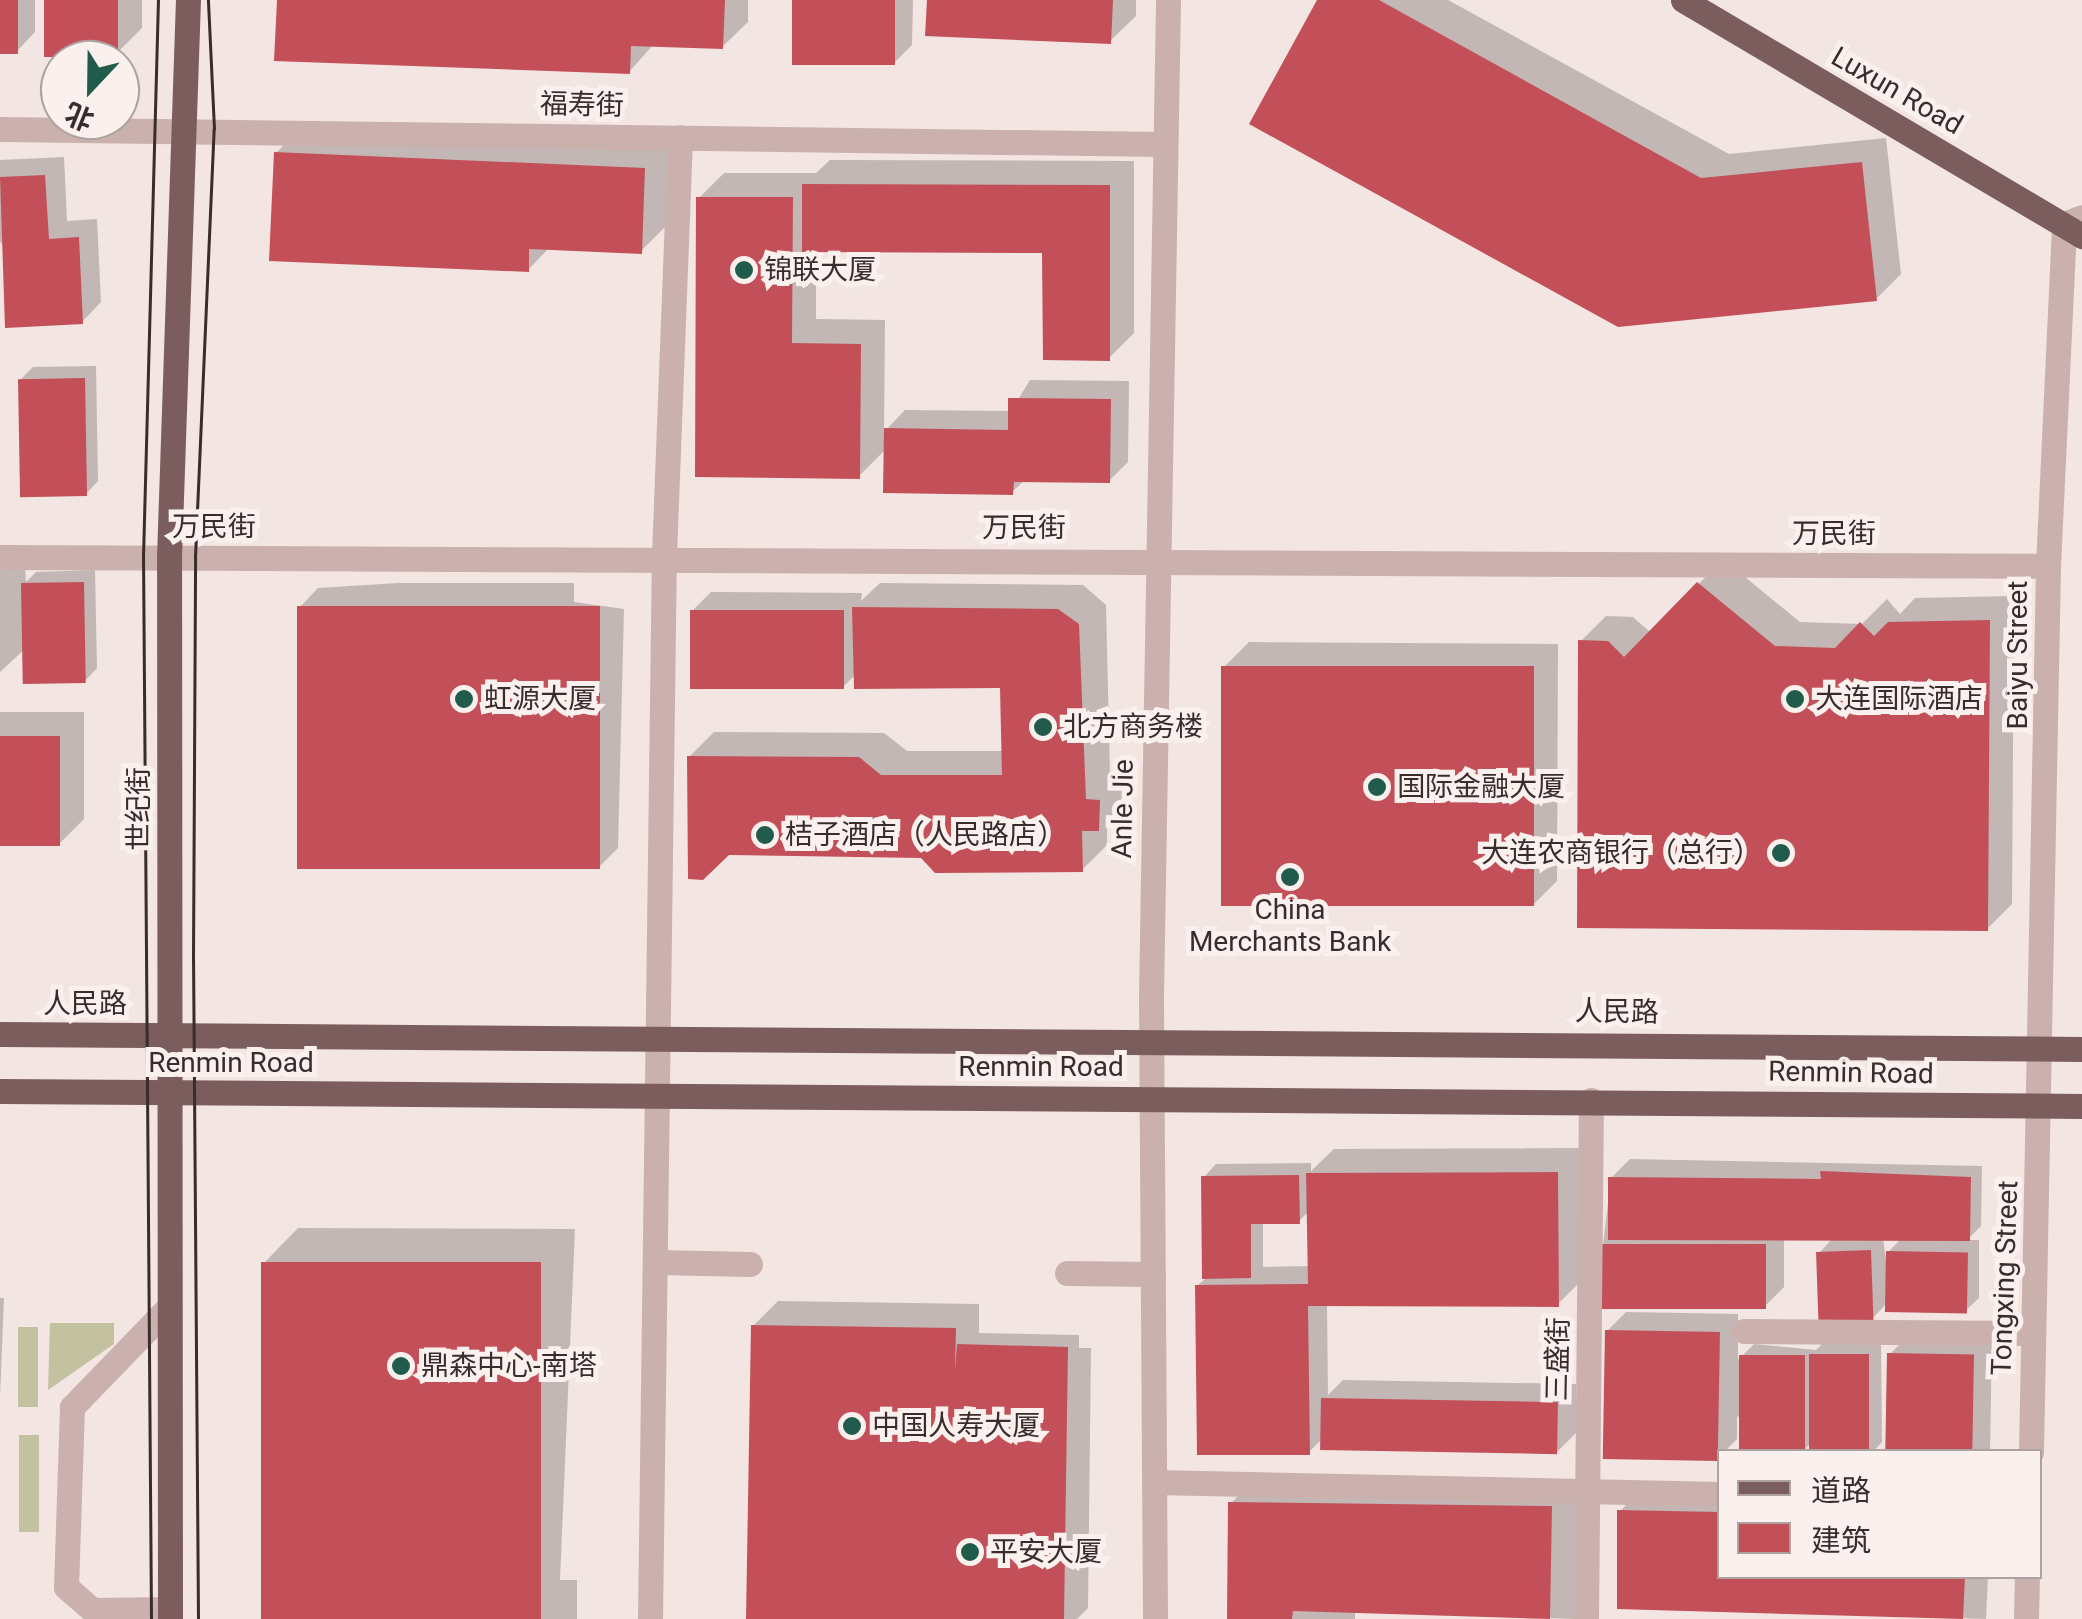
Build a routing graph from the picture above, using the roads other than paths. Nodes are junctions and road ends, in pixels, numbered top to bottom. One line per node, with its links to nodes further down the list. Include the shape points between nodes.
1 (188, 0): 5 (main road, 世纪街)
2 (1168, 0): 7 (street, Anle Jie)
3 (1683, 0): 8 (main road, Luxun Road)
4 (0, 128): 5 (street, 福寿街)
5 (189, 132): 6 (street, 福寿街); 11 (main road, 世纪街)
6 (680, 137): 7 (street, 福寿街); 9 (street)
7 (1163, 144): 12 (street, Anle Jie)
8 (2078, 226): 13 (street, Baiyu Street)
9 (664, 555): 11 (street, 万民街); 12 (street, 万民街); 16 (street)
10 (0, 557): 11 (street, 万民街)
11 (168, 557): 15 (main road, 世纪街)
12 (1156, 558): 13 (street, 万民街); 17 (street, Anle Jie)
13 (2048, 566): 18 (street, Baiyu Street)
14 (0, 1034): 15 (main road, 人民路)
15 (170, 1034): 16 (main road, Renmin Road); 21 (main road, 世纪街)
16 (663, 1036): 17 (main road, Renmin Road); 22 (street)
17 (1152, 1037): 18 (main road, 人民路); 23 (street, Anle Jie)
18 (2042, 1048): 19 (main road, 人民路); 25 (street, Baiyu Street)
19 (2082, 1049)
20 (0, 1091): 21 (main road, Renmin Road)
21 (169, 1092): 22 (main road, Renmin Road); 31 (main road, 世纪街)
22 (663, 1095): 23 (main road, Renmin Road); 27 (street)
23 (1152, 1098): 24 (main road, Renmin Road); 30 (street, Anle Jie)
24 (1591, 1100): 25 (main road, Renmin Road); 36 (street, 三盛街)
25 (2040, 1106): 26 (main road, Renmin Road); 33 (street, Tongxing Street)
26 (2082, 1106)
27 (657, 1262): 28 (street); 40 (street)
28 (750, 1264)
29 (1068, 1273): 30 (street)
30 (1153, 1274): 35 (street, Anle Jie)
31 (166, 1310): 39 (main road, 世纪街); 39 (street, via 72,1407 66,1586 92,1610)
32 (1744, 1330): 33 (street)
33 (2033, 1332): 34 (street, Tongxing Street)
34 (2030, 1449)
35 (1154, 1482): 36 (street); 41 (street, Anle Jie)
36 (1587, 1491): 37 (street); 42 (street, 三盛街)
37 (1717, 1494)
38 (2027, 1579): 43 (street)
39 (170, 1614)
40 (650, 1619)
41 (1155, 1619)
42 (1586, 1619)
43 (2026, 1619)

